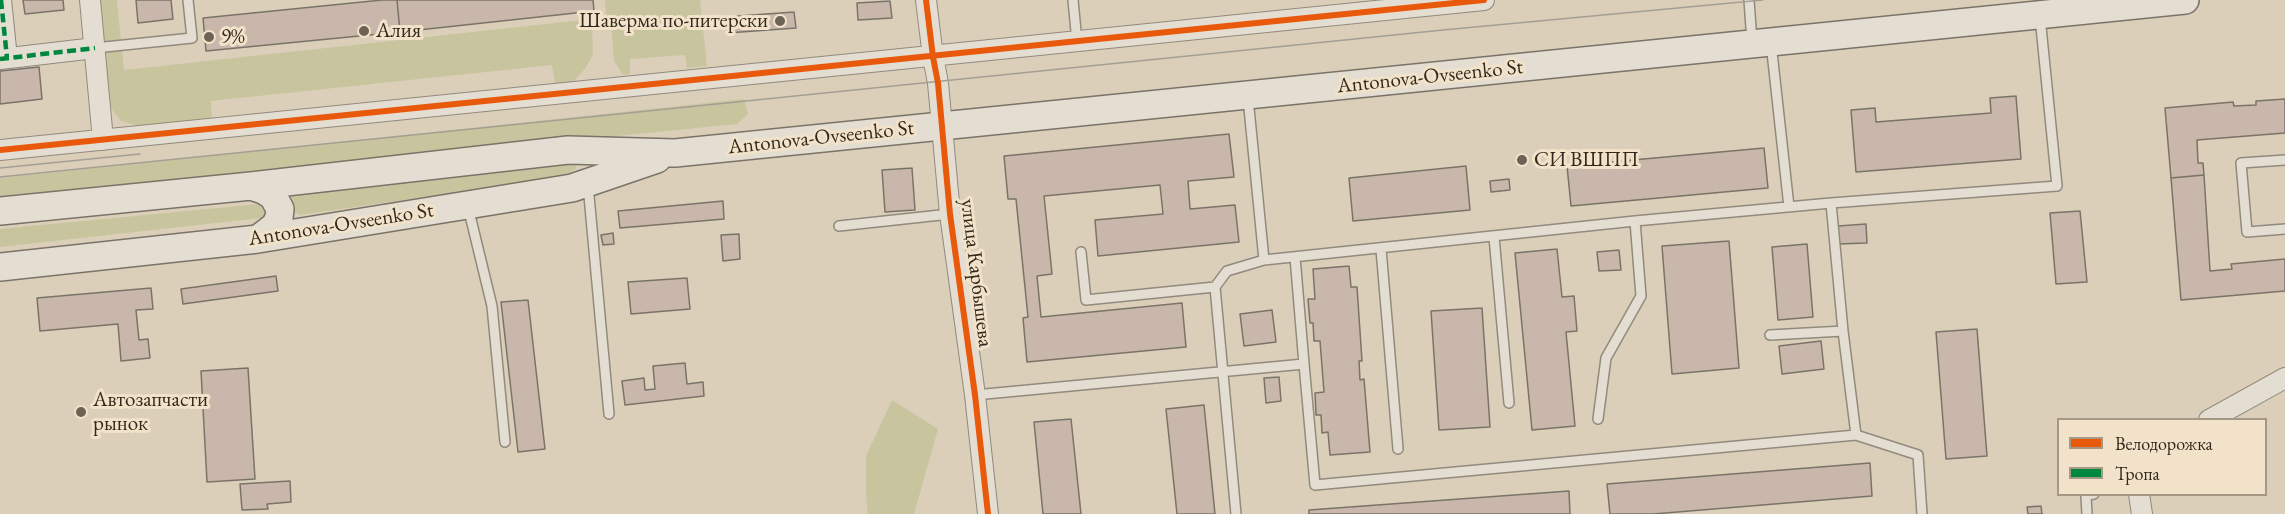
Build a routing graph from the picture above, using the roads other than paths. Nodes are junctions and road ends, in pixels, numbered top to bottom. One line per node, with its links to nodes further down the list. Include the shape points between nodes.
1 (1, 0): 16 (street)
2 (90, 0): 14 (street)
3 (188, 0): 14 (lane, via 192,38)
4 (926, 0): 15 (street, улица Карбышева)
5 (1073, 0): 12 (lane)
6 (1484, 0): 9 (street)
7 (1749, 0): 13 (lane)
8 (2185, 0): 10 (main road, Antonova-Ovseenko St)
9 (1395, 5): 12 (street)
10 (2067, 6): 11 (main road, Antonova-Ovseenko St)
11 (2040, 14): 13 (main road, Antonova-Ovseenko St); 25 (lane, via 2057,186)
12 (1077, 42): 15 (street)
13 (1762, 42): 17 (main road, Antonova-Ovseenko St); 27 (lane)
14 (95, 48): 16 (street); 19 (street)
15 (933, 57): 18 (street, улица Карбышева); 19 (street)
16 (3, 58)
17 (1248, 96): 18 (main road, Antonova-Ovseenko St); 38 (lane)
18 (942, 126): 21 (main road, Antonova-Ovseenko St); 29 (street, улица Карбышева)
19 (103, 140): 20 (street)
20 (0, 150)
21 (675, 153): 23 (main road, Antonova-Ovseenko St); 24 (main road, Antonova-Ovseenko St, via 568,150)
22 (2285, 160): 32 (lane, via 2241,163 2247,232)
23 (587, 183): 26 (main road, Antonova-Ovseenko St); 48 (lane)
24 (251, 186): 28 (main road, Antonova-Ovseenko St); 34 (main road, via 273,196 280,209 275,226)
25 (1831, 203): 27 (lane); 41 (lane)
26 (468, 204): 34 (main road, Antonova-Ovseenko St); 52 (lane, via 492,306)
27 (1789, 207): 30 (lane)
28 (0, 211)
29 (950, 214): 31 (lane); 46 (street, улица Карбышева)
30 (1635, 221): 33 (lane); 50 (lane, via 1641,296 1606,358)
31 (839, 226)
32 (2285, 229)
33 (1494, 237): 35 (lane); 47 (lane)
34 (258, 239): 39 (main road, Antonova-Ovseenko St)
35 (1381, 249): 37 (lane); 53 (lane)
36 (1081, 252): 40 (lane, via 1086,300)
37 (1295, 257): 38 (lane); 43 (lane)
38 (1264, 260): 40 (lane, via 1227,271)
39 (0, 267)
40 (1215, 287): 44 (lane)
41 (1843, 331): 42 (lane); 51 (lane)
42 (1770, 335)
43 (1304, 364): 44 (lane); 51 (lane, via 1315,484)
44 (1222, 371): 46 (lane); 57 (lane)
45 (2285, 378): 49 (street)
46 (975, 395): 56 (street, улица Карбышева)
47 (1509, 403)
48 (609, 414)
49 (2213, 418)
50 (1598, 419)
51 (1856, 435): 58 (lane, via 1918,455)
52 (505, 441)
53 (1398, 448)
54 (2086, 496): 59 (lane)
55 (2139, 496): 60 (street)
56 (988, 514)
57 (1236, 514)
58 (1923, 514)
59 (2087, 514)
60 (2142, 514)

